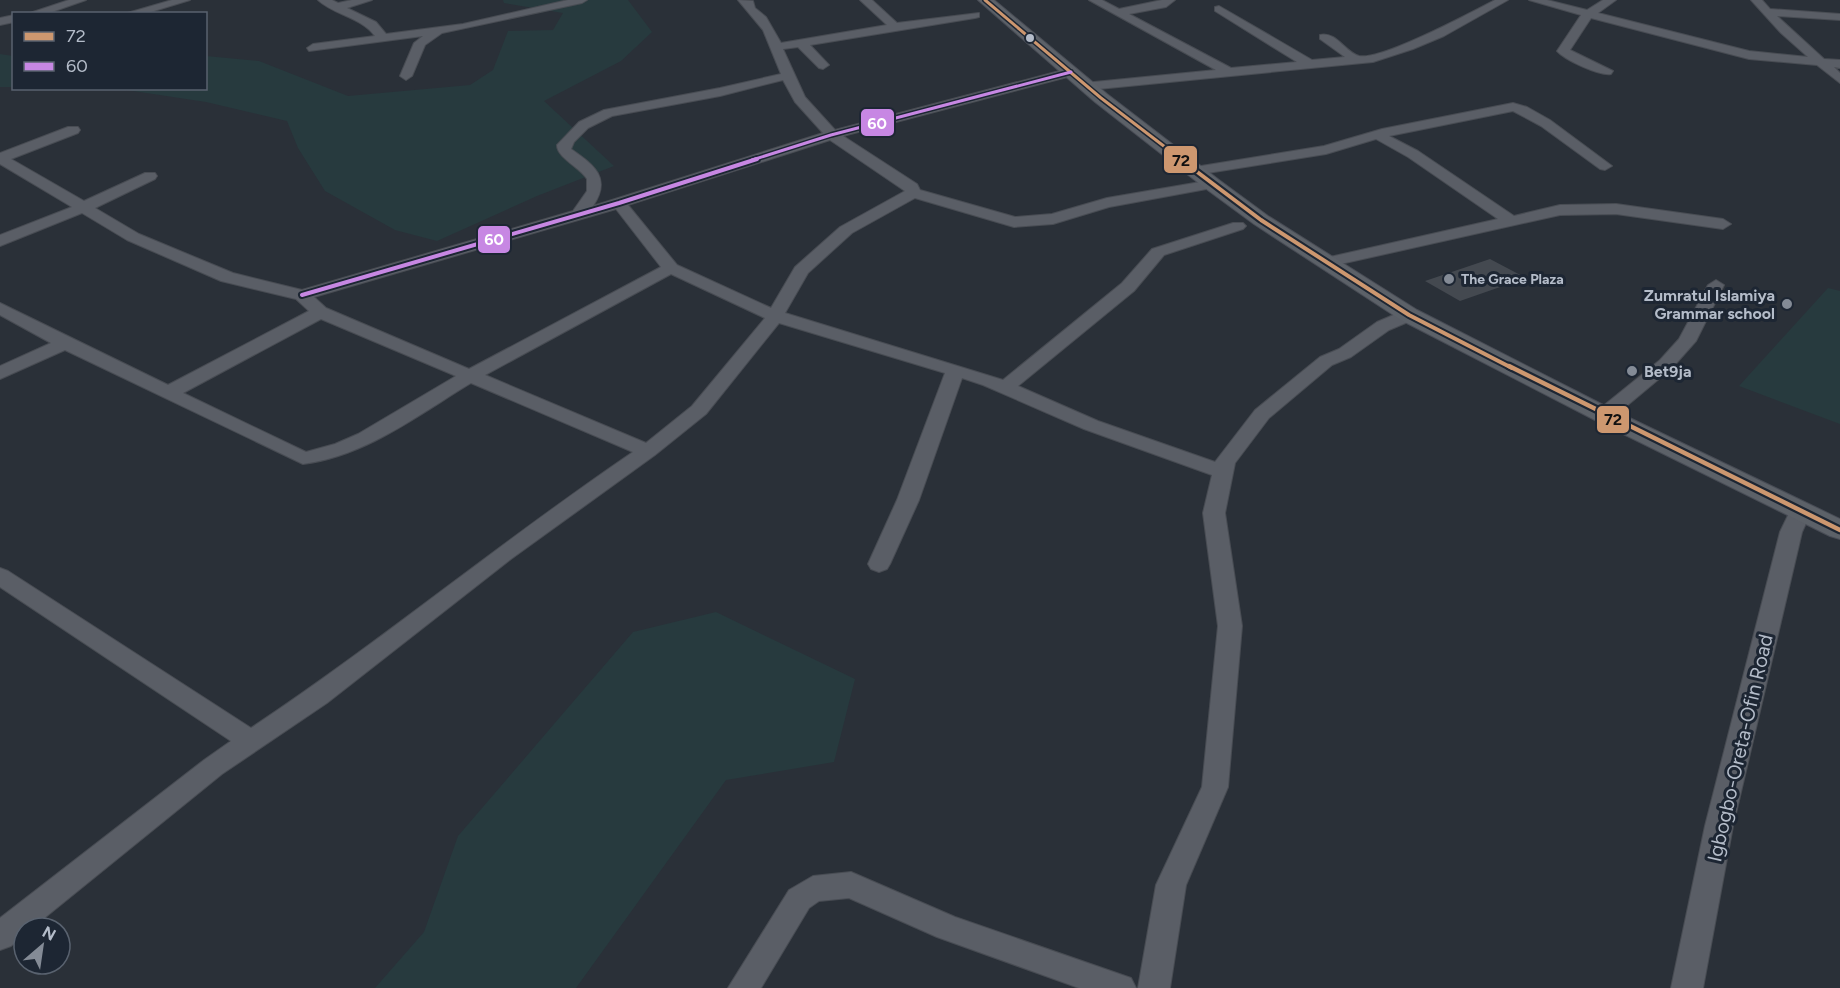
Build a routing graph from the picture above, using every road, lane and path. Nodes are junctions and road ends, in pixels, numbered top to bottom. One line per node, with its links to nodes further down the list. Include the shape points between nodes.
1 (81, 0): 17 (street)
2 (185, 0): 18 (street)
3 (323, 0): 14 (street)
4 (367, 0): 14 (street)
5 (582, 0): 24 (street)
6 (743, 0): 28 (street, via 764,21)
7 (865, 0): 23 (street)
8 (1094, 0): 20 (street)
9 (1170, 0): 20 (street)
10 (1503, 0): 30 (street, via 1410,48)
11 (1534, 0): 21 (street)
12 (1611, 0): 21 (street)
13 (1756, 0): 19 (street)
14 (335, 7): 26 (street, via 372,24)
15 (980, 8): 23 (street); 37 (main road, via 1010,23)
16 (1219, 9): 32 (street)
17 (39, 12)
18 (137, 12)
19 (1767, 12): 22 (street); 31 (street)
20 (1118, 13): 35 (street)
21 (1588, 14): 31 (street, via 1749,55); 36 (street, via 1563,51)
22 (1840, 17)
23 (894, 27): 27 (street)
24 (441, 31): 26 (street); 38 (street, via 420,43)
25 (1324, 37): 30 (street)
26 (383, 38): 29 (street)
27 (801, 43): 28 (street); 34 (street)
28 (777, 47): 39 (street)
29 (313, 48)
30 (1356, 59): 32 (street)
31 (1821, 62): 33 (street); 40 (street)
32 (1309, 64): 35 (street)
33 (1840, 64)
34 (823, 65)
35 (1227, 71): 41 (street)
36 (1607, 71)
37 (1071, 72): 41 (main road); 43 (street)
38 (406, 76)
39 (786, 76): 43 (street, via 800,100); 52 (street, via 609,114 577,128 564,150 594,178 595,189)
40 (1840, 80)
41 (1088, 86): 48 (main road)
42 (73, 130): 45 (street)
43 (831, 135): 49 (street, via 912,187); 50 (street)
44 (1378, 135): 46 (street, via 1517,107 1533,114); 48 (street); 53 (street)
45 (0, 158): 51 (street)
46 (1605, 166)
47 (150, 176): 51 (street)
48 (1204, 177): 49 (street, via 1053,219 1014,222); 57 (main road)
49 (913, 193): 64 (street, via 846,230 801,270)
50 (620, 203): 52 (street); 58 (street)
51 (82, 208): 56 (street); 60 (street, via 133,237 227,276)
52 (580, 213): 60 (street)
53 (1512, 221): 54 (street, via 1560,210 1616,209); 57 (street)
54 (1723, 224)
55 (1238, 226): 69 (street, via 1158,252 1128,287)
56 (0, 241)
57 (1327, 262): 63 (main road)
58 (670, 268): 64 (street); 68 (street)
59 (1716, 285): 71 (street, via 1687,341 1666,364)
60 (302, 295): 62 (street)
61 (0, 308): 65 (street)
62 (320, 312): 68 (street); 70 (street)
63 (1409, 315): 71 (main road); 73 (street, via 1326,361 1262,414 1225,462)
64 (775, 316): 66 (street); 72 (street, via 699,410)
65 (65, 343): 67 (street); 70 (street)
66 (955, 371): 69 (street); 76 (street, via 908,500)
67 (0, 373)
68 (473, 375): 70 (street, via 355,443 318,459 303,459); 72 (street)
69 (1005, 388): 73 (street, via 1091,425)
70 (168, 393)
71 (1604, 414): 74 (main road)
72 (648, 451): 78 (street, via 503,554 318,696)
73 (1223, 472): 82 (street, via 1214,513 1230,626 1215,787 1171,885)
74 (1801, 510): 75 (main road); 83 (street, Igbogbo-Oreta-Ofin Road, via 1791,532 1730,781)
75 (1840, 530)
76 (879, 564)
77 (0, 576): 78 (street)
78 (251, 741): 79 (street)
79 (0, 936)
80 (744, 988): 81 (street, via 799,899 813,889 851,885 948,928)
81 (1120, 988)
82 (1154, 988)
83 (1687, 988)

